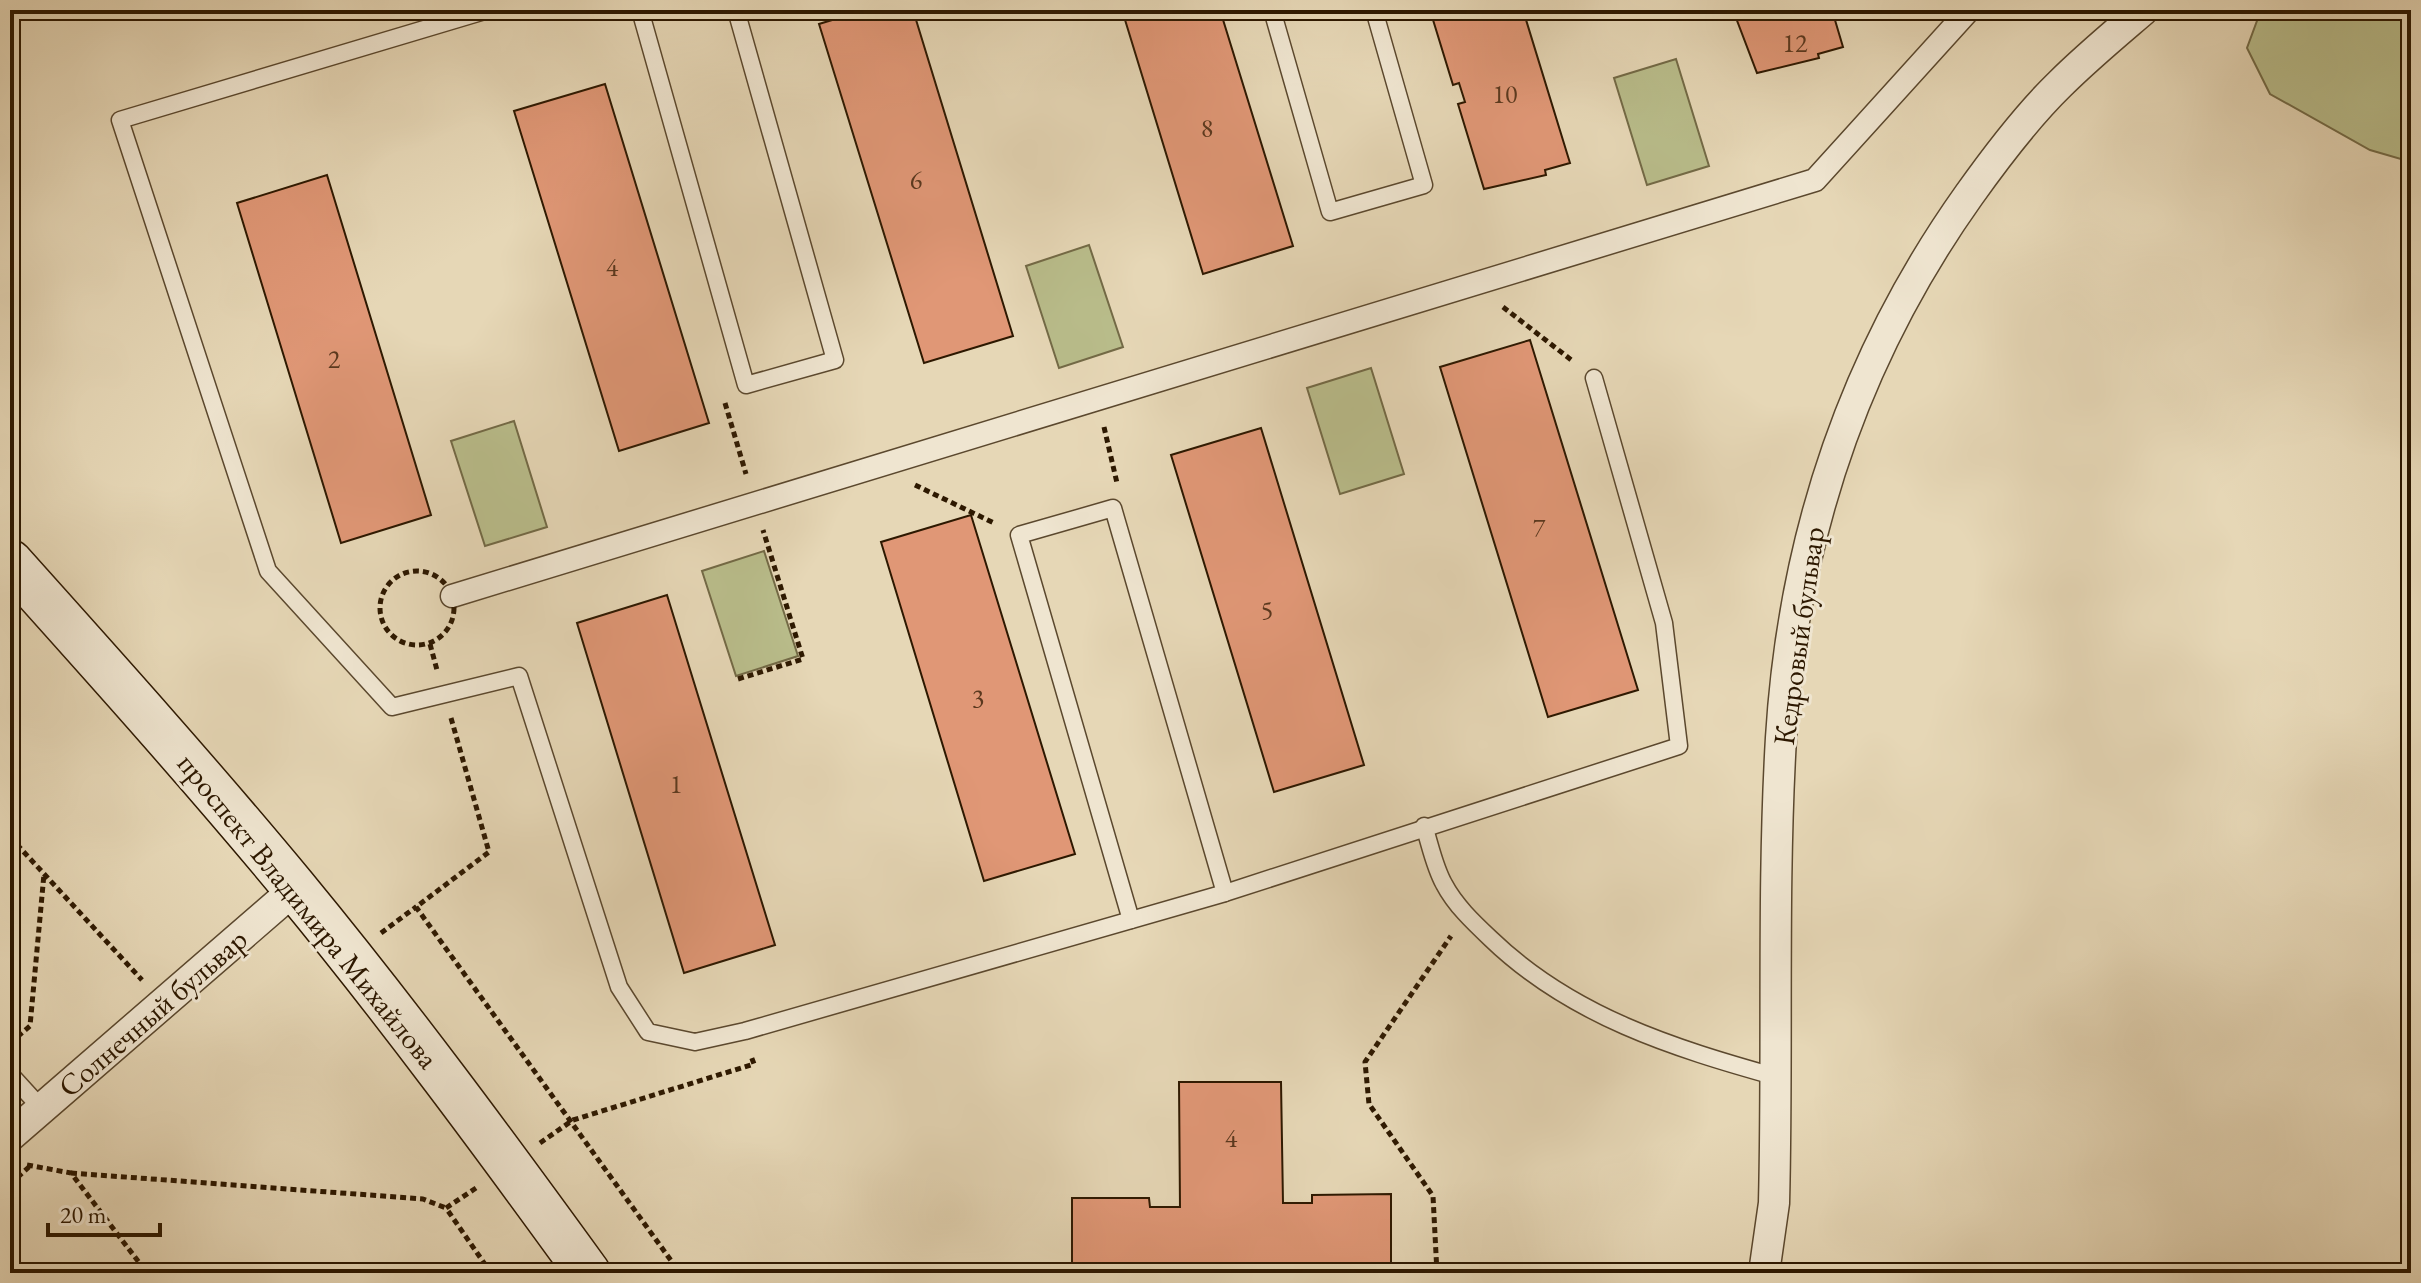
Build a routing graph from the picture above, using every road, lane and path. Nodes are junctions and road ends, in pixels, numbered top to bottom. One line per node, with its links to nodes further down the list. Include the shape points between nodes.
1 (488, 10): 20 (lane, via 120,120 268,571 392,707)
2 (640, 10): 10 (lane)
3 (736, 10): 10 (lane, via 835,360)
4 (1272, 10): 5 (lane, via 1330,212 1424,185)
5 (1374, 10)
6 (1969, 10): 8 (street, via 1815,180)
7 (2141, 11): 34 (street, Кедровый бульвар, via 2059,85 1993,161 1942,233 1894,311 1833,454 1806,551 1781,737)
8 (1473, 284): 9 (path); 11 (street)
9 (1594, 378): 21 (lane, via 1664,623 1679,746)
10 (746, 385): 13 (path, via 722,393)
11 (1096, 400): 12 (street); 14 (path, via 1118,479)
12 (876, 467): 13 (street); 15 (path)
13 (755, 503): 17 (street); 19 (path, via 803,659)
14 (1113, 508): 15 (lane); 25 (lane)
15 (1019, 535): 28 (lane)
16 (10, 562): 24 (main road, проспект Владимира Михайлова)
17 (452, 596): 18 (path, via 451,624); 18 (path, via 434,574 419,571 405,573 384,591 380,606 389,632 401,641)
18 (430, 644): 20 (path)
19 (738, 679)
20 (444, 695): 26 (path, via 489,852); 31 (lane, via 519,676 619,987 648,1032 695,1042)
21 (1424, 826): 25 (lane); 27 (lane, via 1443,883)
22 (10, 837): 23 (path)
23 (44, 874): 30 (path); 32 (path, via 30,1026)
24 (295, 889): 30 (street, Солнечный бульвар); 38 (main road, проспект Владимира Михайлова)
25 (1225, 893): 28 (lane)
26 (416, 907): 29 (path); 36 (path)
27 (1466, 915): 34 (lane, via 1512,960 1559,994 1690,1053); 47 (path, via 1365,1062 1369,1104 1433,1196)
28 (1131, 920): 31 (lane)
29 (380, 934)
30 (163, 1003): 35 (street, Солнечный бульвар)
31 (745, 1031): 36 (path, via 754,1064)
32 (10, 1043)
33 (10, 1074): 35 (lane)
34 (1777, 1077): 48 (street, Кедровый бульвар, via 1774,1203)
35 (42, 1109): 37 (street, Солнечный бульвар)
36 (573, 1120): 38 (path); 46 (path)
37 (15, 1147): 39 (path)
38 (509, 1165): 42 (path); 45 (main road, проспект Владимира Михайлова)
39 (29, 1167): 40 (path); 41 (path)
40 (71, 1173): 42 (path, via 423,1199); 43 (path)
41 (10, 1184)
42 (446, 1208): 44 (path)
43 (147, 1273)
44 (491, 1273)
45 (588, 1273)
46 (680, 1273)
47 (1437, 1273)
48 (1764, 1273)

